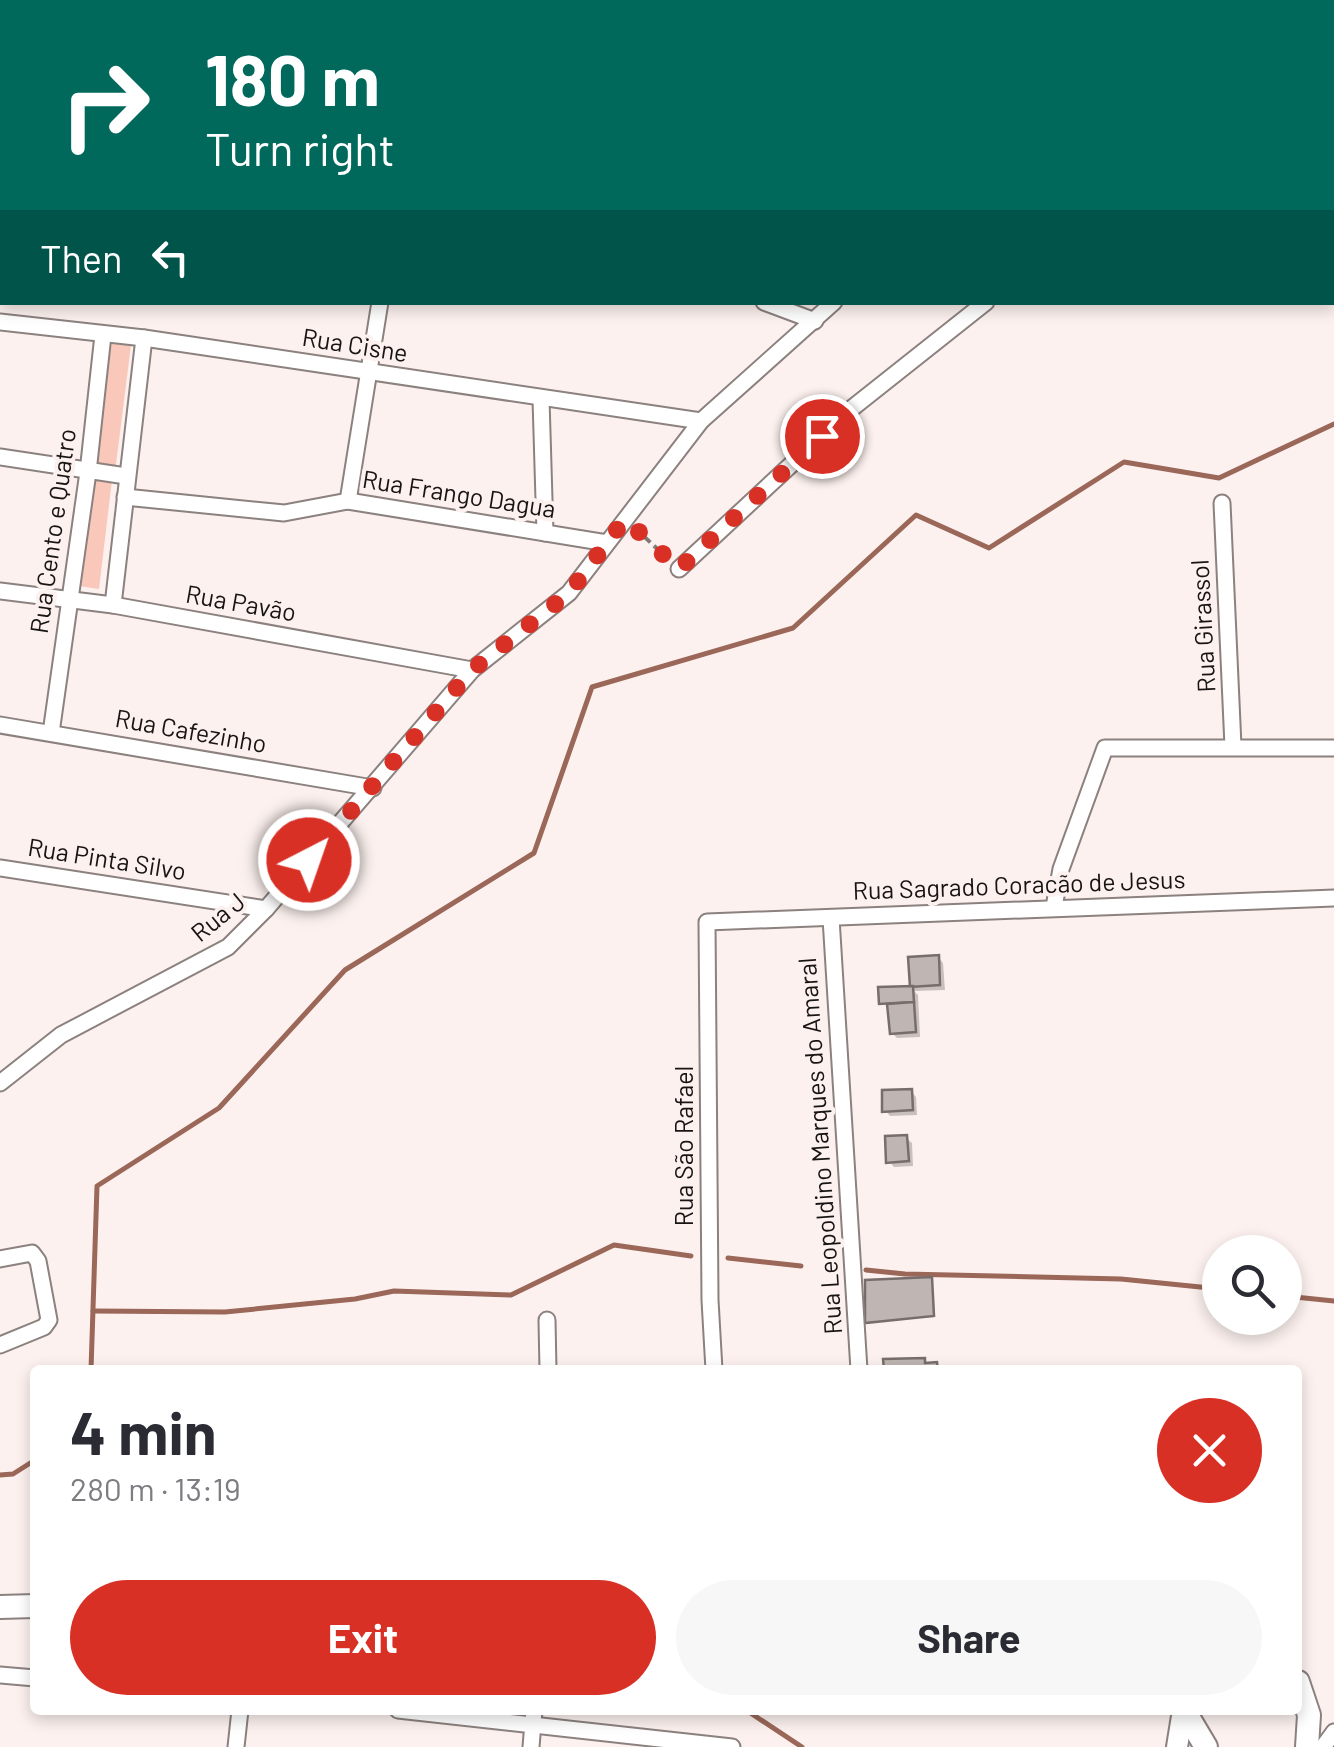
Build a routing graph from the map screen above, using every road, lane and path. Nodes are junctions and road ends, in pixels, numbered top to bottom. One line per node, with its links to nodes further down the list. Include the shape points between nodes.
1 (380, 305): 9 (street)
2 (772, 305): 5 (street)
3 (831, 305): 5 (street, Rua J)
4 (982, 305): 21 (street, via 850,410)
5 (815, 321): 11 (street, Rua J)
6 (0, 322): 7 (street, Rua Cisne)
7 (103, 335): 8 (street, Rua Cisne); 13 (street, Rua Cento e Quatro)
8 (144, 338): 9 (street, Rua Cisne); 14 (street)
9 (369, 372): 10 (street, Rua Cisne); 16 (street)
10 (542, 400): 11 (street, Rua Cisne); 19 (street)
11 (702, 421): 18 (street, Rua J)
12 (0, 457): 13 (street)
13 (88, 472): 14 (street); 23 (street, Rua Cento e Quatro)
14 (126, 476): 15 (street)
15 (125, 497): 16 (street, Rua Frango Dagua, via 284,513); 24 (street)
16 (348, 500): 19 (street, Rua Frango Dagua)
17 (1222, 503): 28 (street, Rua Girassol)
18 (625, 519): 20 (street, Rua J); 21 (path)
19 (545, 533): 20 (street, Rua Frango Dagua)
20 (607, 542): 25 (street, Rua J, via 569,593)
21 (679, 569)
22 (0, 591): 23 (street, Rua Pavão)
23 (68, 600): 24 (street, Rua Pavão); 27 (street, Rua Cento e Quatro)
24 (113, 605): 25 (street, Rua Pavão)
25 (472, 670): 30 (street, Rua J)
26 (0, 725): 27 (street, Rua Cafezinho)
27 (51, 733): 30 (street, Rua Cafezinho)
28 (1233, 746): 29 (street); 33 (street, via 1105,748 1061,868)
29 (1334, 748)
30 (373, 788): 34 (street, Rua J)
31 (0, 868): 34 (street, Rua Pinta Silvo)
32 (1334, 898): 33 (street, Rua Sagrado Coracão de Jesus)
33 (1054, 906): 35 (street, Rua Sagrado Coracão de Jesus)
34 (266, 909): 37 (street, Rua J, via 228,947 60,1035)
35 (830, 918): 36 (street, Rua Sagrado Coracão de Jesus); 43 (street, Rua Leopoldino Marques do Amaral)
36 (707, 922): 42 (street, Rua São Rafael)
37 (0, 1083)
38 (0, 1259): 40 (street, via 32,1253 38,1260 49,1320)
39 (547, 1320): 41 (street)
40 (0, 1345)
41 (548, 1365)
42 (714, 1365)
43 (859, 1365)
44 (30, 1606): 45 (main road)
45 (0, 1608)
46 (0, 1675): 47 (street)
47 (30, 1678)
48 (1302, 1694): 60 (main road)
49 (239, 1715): 55 (street)
50 (495, 1715): 53 (street)
51 (1182, 1715): 58 (street)
52 (1186, 1715): 59 (main road)
53 (534, 1717): 56 (street); 57 (street)
54 (1334, 1732): 61 (street)
55 (236, 1747)
56 (531, 1747)
57 (732, 1747)
58 (1177, 1747)
59 (1206, 1747)
60 (1307, 1747)
61 (1323, 1747)

